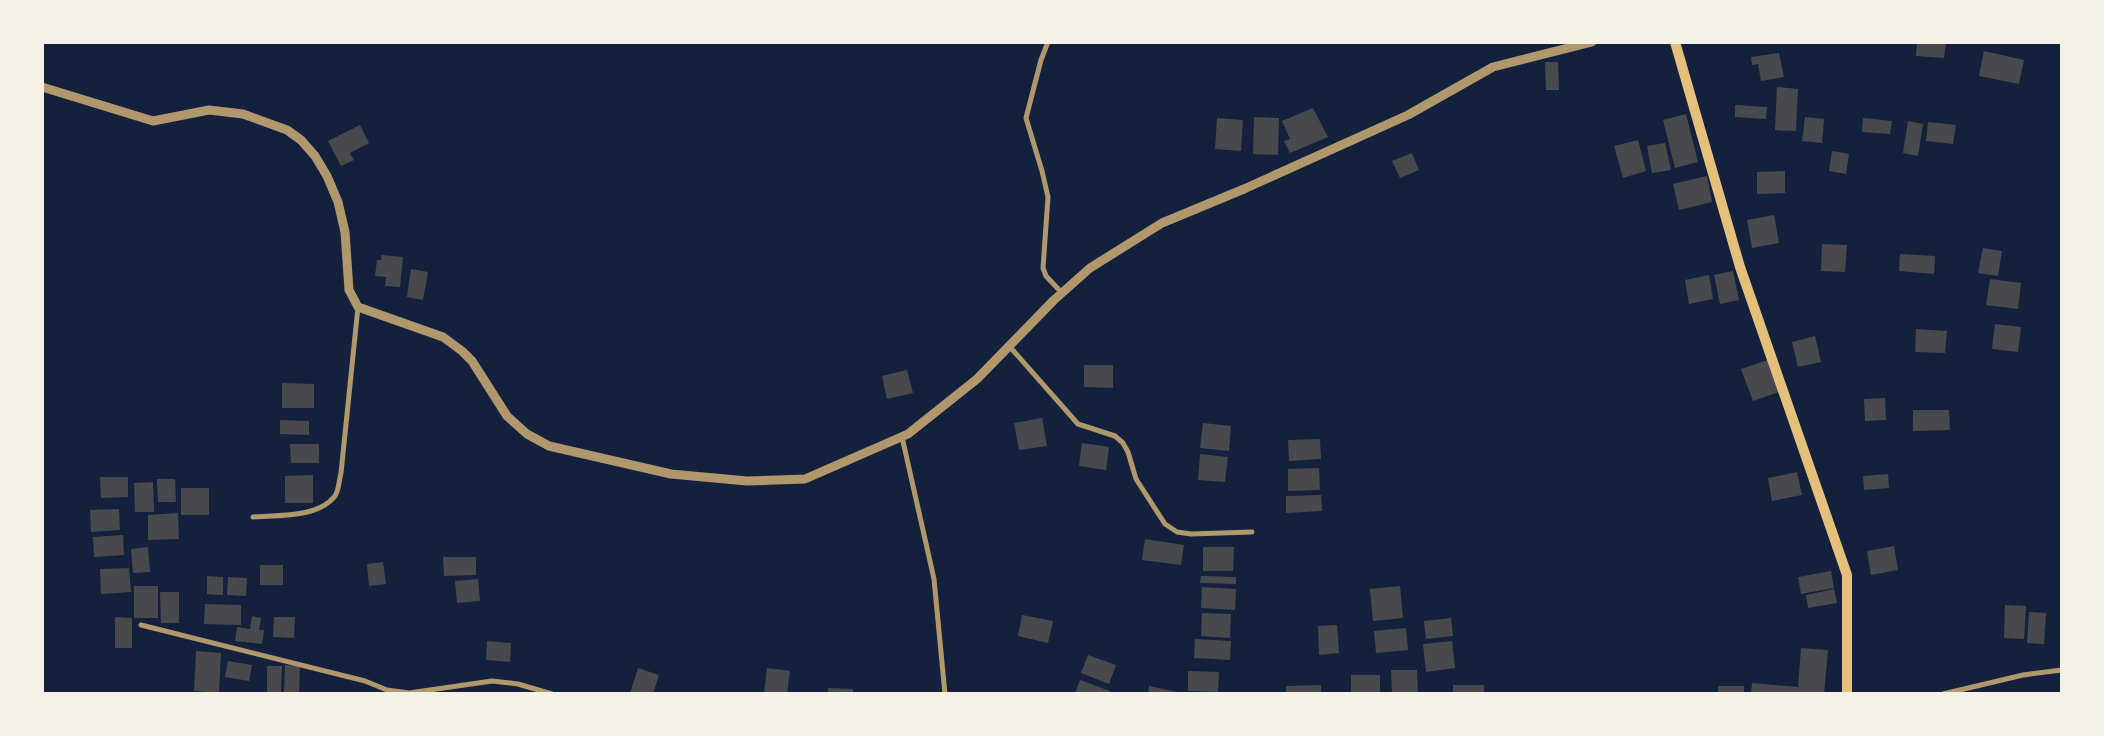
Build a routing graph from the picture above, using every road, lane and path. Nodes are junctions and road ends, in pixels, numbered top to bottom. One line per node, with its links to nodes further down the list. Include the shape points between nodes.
1 (1048, 42): 5 (street, via 1026,118 1048,197 1042,268)
2 (1592, 42): 5 (street, via 1493,67 1408,115 1162,223 1090,268)
3 (1675, 42): 15 (main road, via 1740,267 1847,575)
4 (42, 87): 6 (street, via 153,121 209,110 243,114 287,130 315,156 338,202 345,232 349,290)
5 (1062, 293): 7 (street)
6 (358, 307): 8 (street, via 443,337 472,361 507,416 527,434 549,446 582,455 671,474 747,481 805,479); 9 (street, via 341,473 336,494 325,506)
7 (1010, 347): 8 (street, via 946,405); 10 (street, via 1078,424 1115,436 1124,443 1136,479 1165,524 1177,532 1191,534)
8 (902, 437): 14 (street, via 934,579)
9 (253, 518)
10 (1252, 532)
11 (141, 625): 13 (street, via 365,681 387,690 409,693 492,680)
12 (2062, 670): 16 (street, via 2023,675)
13 (552, 694)
14 (945, 694)
15 (1847, 694)
16 (1943, 694)

